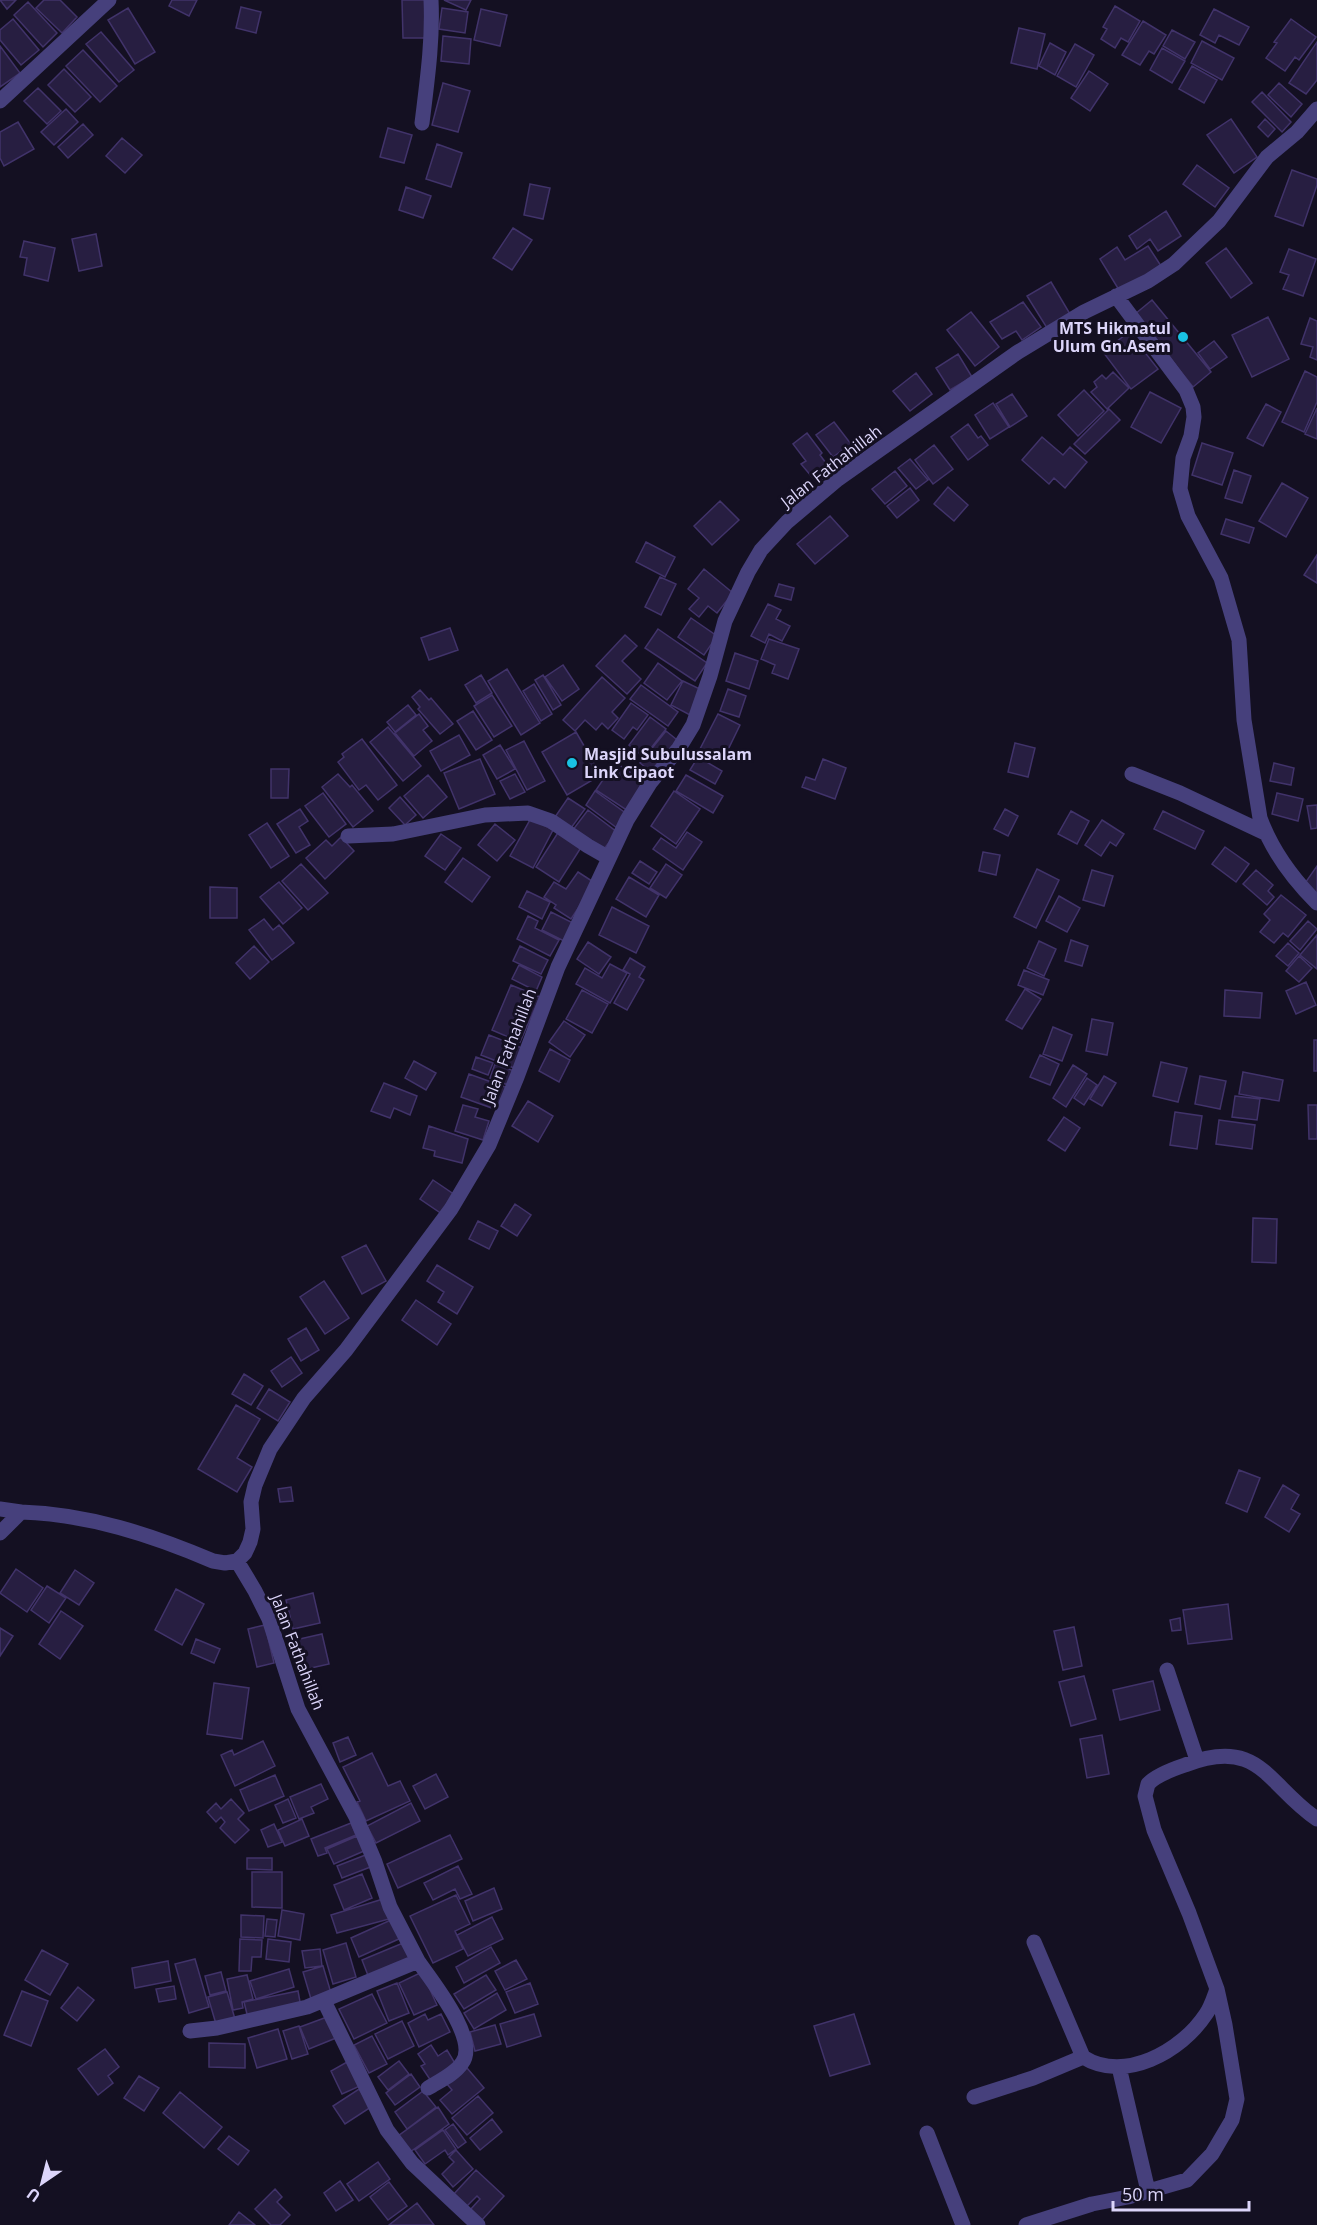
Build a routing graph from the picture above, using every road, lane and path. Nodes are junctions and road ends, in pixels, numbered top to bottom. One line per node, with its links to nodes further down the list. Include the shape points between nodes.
1 (109, 0): 3 (street)
2 (431, 0): 5 (street, via 430,59)
3 (0, 101)
4 (1317, 109): 6 (street, Jalan Fathahillah, via 1267,157 1219,221 1174,264)
5 (422, 123)
6 (1116, 296): 8 (street, via 1185,390 1193,407 1180,489 1188,516 1221,578 1239,639 1244,720); 10 (street, Jalan Fathahillah, via 1018,352 862,462 812,500 761,550 731,606 693,725 638,802)
7 (1132, 774): 8 (street)
8 (1265, 833): 11 (street, via 1302,888)
9 (348, 836): 10 (street, via 393,834 485,814 528,813 551,821)
10 (609, 858): 15 (street, Jalan Fathahillah, via 558,967 489,1145 451,1209 346,1350 304,1398 270,1449 251,1502 250,1542)
11 (1317, 903)
12 (0, 1509): 13 (street)
13 (21, 1512): 14 (street); 15 (street, via 104,1523 213,1561)
14 (0, 1533)
15 (237, 1561): 20 (street, Jalan Fathahillah, via 268,1619 298,1709 356,1817 390,1906)
16 (1167, 1670): 17 (street)
17 (1197, 1760): 18 (street, via 1219,1757 1250,1761 1264,1769); 21 (street, via 1151,1780 1145,1796 1154,1830)
18 (1317, 1819)
19 (1034, 1942): 24 (street)
20 (418, 1961): 22 (street); 26 (street, Jalan Fathahillah, via 451,2010 466,2047 462,2064)
21 (1217, 1989): 25 (street, via 1206,2014 1178,2043 1143,2063); 29 (street, via 1237,2099 1232,2120 1212,2154 1187,2180)
22 (324, 2001): 23 (street, via 283,2014); 30 (street, via 387,2130 412,2163)
23 (190, 2031)
24 (1083, 2057): 25 (street, via 1094,2064); 27 (street)
25 (1119, 2067): 29 (street)
26 (428, 2088)
27 (974, 2097)
28 (927, 2133): 31 (street)
29 (1148, 2191): 32 (street)
30 (478, 2225)
31 (963, 2225)
32 (1026, 2225)

